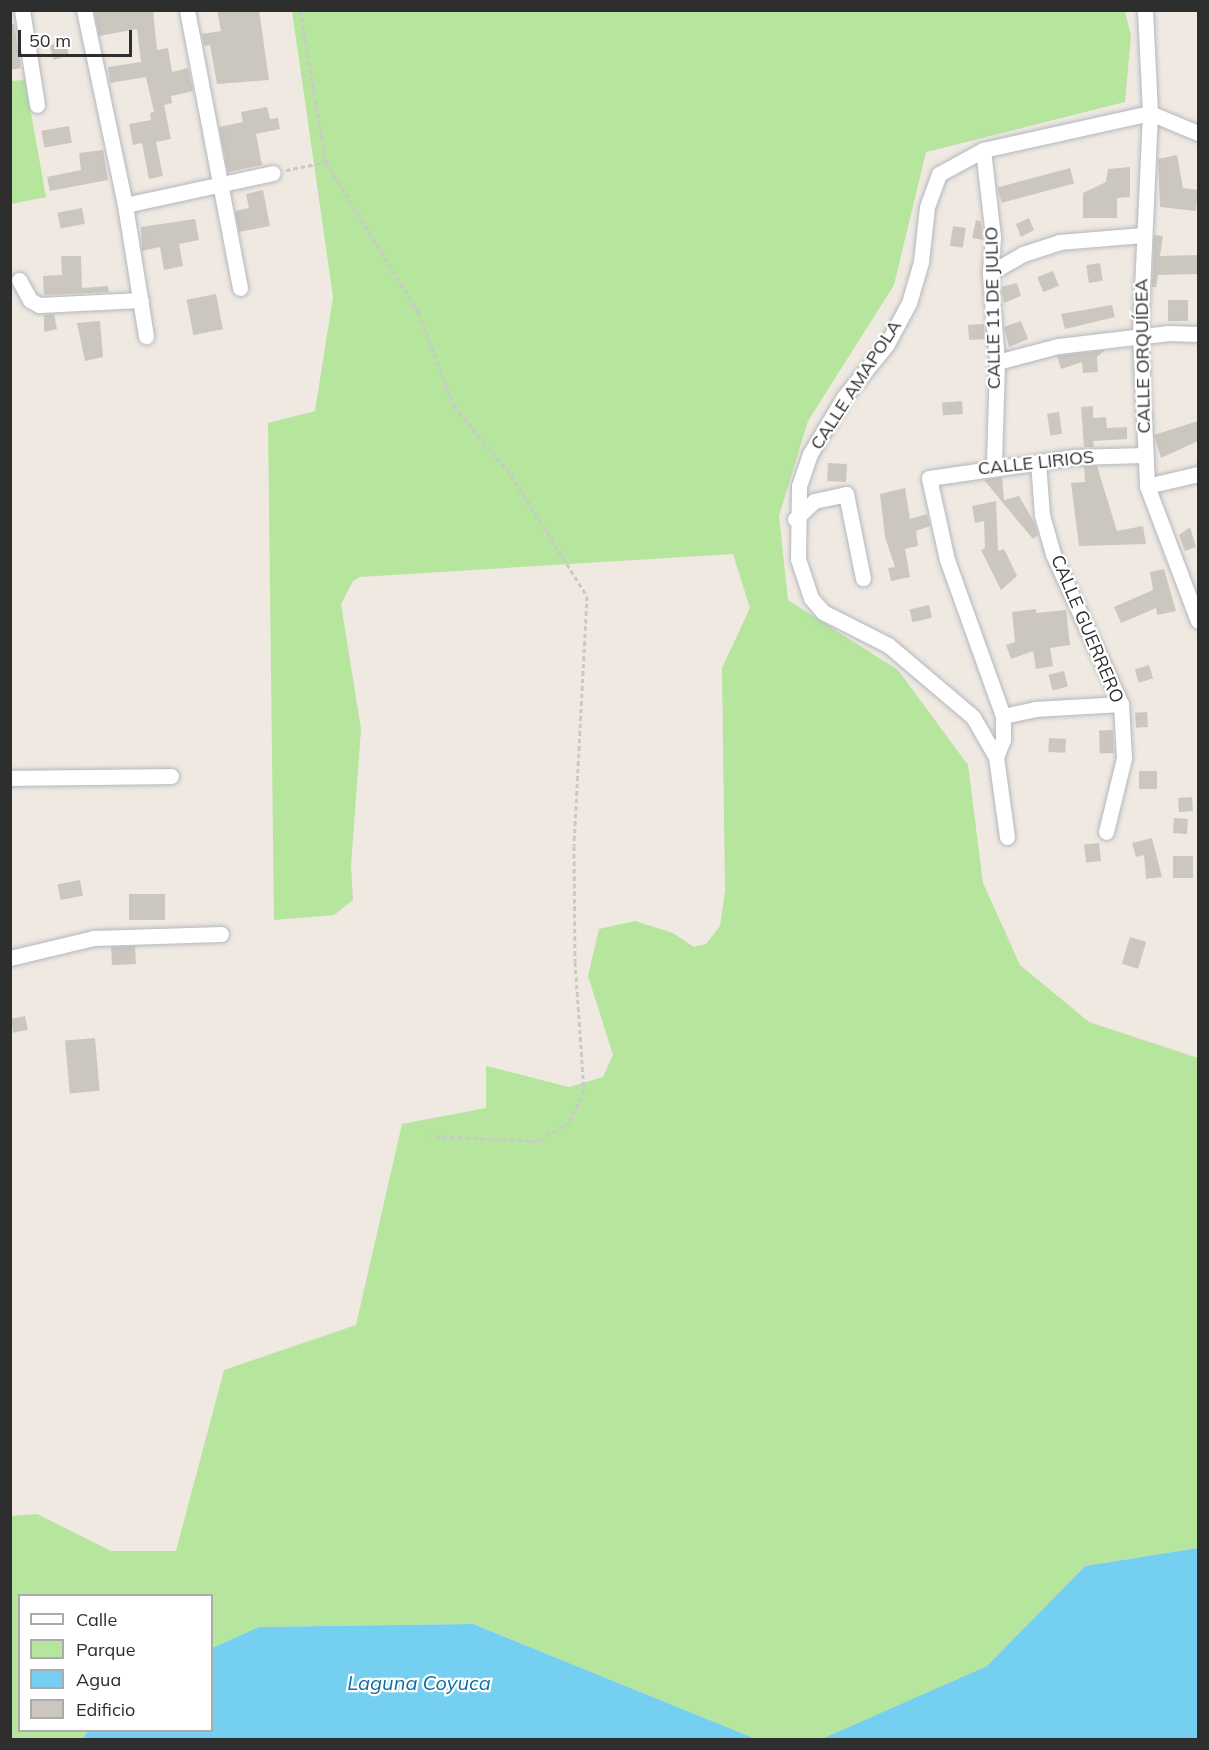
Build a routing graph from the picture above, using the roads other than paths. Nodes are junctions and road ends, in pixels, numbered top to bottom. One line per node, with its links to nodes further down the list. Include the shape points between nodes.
1 (22, 10): 5 (street)
2 (84, 10): 11 (street)
3 (187, 10): 10 (street)
4 (1144, 10): 6 (street, CALLE ORQUÍDEA)
5 (37, 105)
6 (1150, 113): 7 (street); 8 (street, CALLE AMAPOLA); 12 (street, CALLE ORQUÍDEA)
7 (1198, 133)
8 (983, 150): 13 (street, CALLE 11 DE JULIO, via 993,237); 26 (street, CALLE AMAPOLA, via 939,174 927,207 921,262 909,303 887,344 844,397 810,454)
9 (273, 173): 10 (street)
10 (221, 184): 11 (street); 15 (street)
11 (126, 205): 16 (street)
12 (1143, 235): 13 (street, via 1059,243 1023,254); 18 (street, CALLE ORQUÍDEA)
13 (990, 273): 20 (street, CALLE 11 DE JULIO)
14 (19, 280): 16 (street, via 30,300 39,305)
15 (240, 288)
16 (141, 300): 19 (street)
17 (1198, 334): 18 (street)
18 (1140, 335): 20 (street, via 1058,346); 21 (street, CALLE ORQUÍDEA)
19 (146, 336)
20 (997, 362): 23 (street, CALLE 11 DE JULIO)
21 (1144, 454): 22 (street, CALLE LIRIOS); 25 (street, CALLE ORQUÍDEA)
22 (1038, 462): 23 (street, CALLE LIRIOS); 29 (street, CALLE GUERRERO, via 1042,515 1053,554)
23 (994, 466): 30 (street, CALLE LIRIOS, via 929,478 947,560)
24 (1198, 474): 25 (street)
25 (1146, 486): 28 (street, CALLE ORQUÍDEA)
26 (795, 519): 27 (street, via 814,501 846,494); 31 (street, CALLE AMAPOLA, via 798,559 811,598 823,612 888,645 933,679 973,717)
27 (863, 578)
28 (1198, 621)
29 (1121, 704): 30 (street, via 1035,709); 34 (street, CALLE GUERRERO, via 1124,758)
30 (1004, 716): 31 (street, via 1003,740)
31 (996, 757): 35 (street, CALLE AMAPOLA)
32 (171, 776): 33 (street)
33 (10, 778)
34 (1106, 832)
35 (1007, 837)
36 (220, 934): 37 (street, via 94,938)
37 (10, 958)

